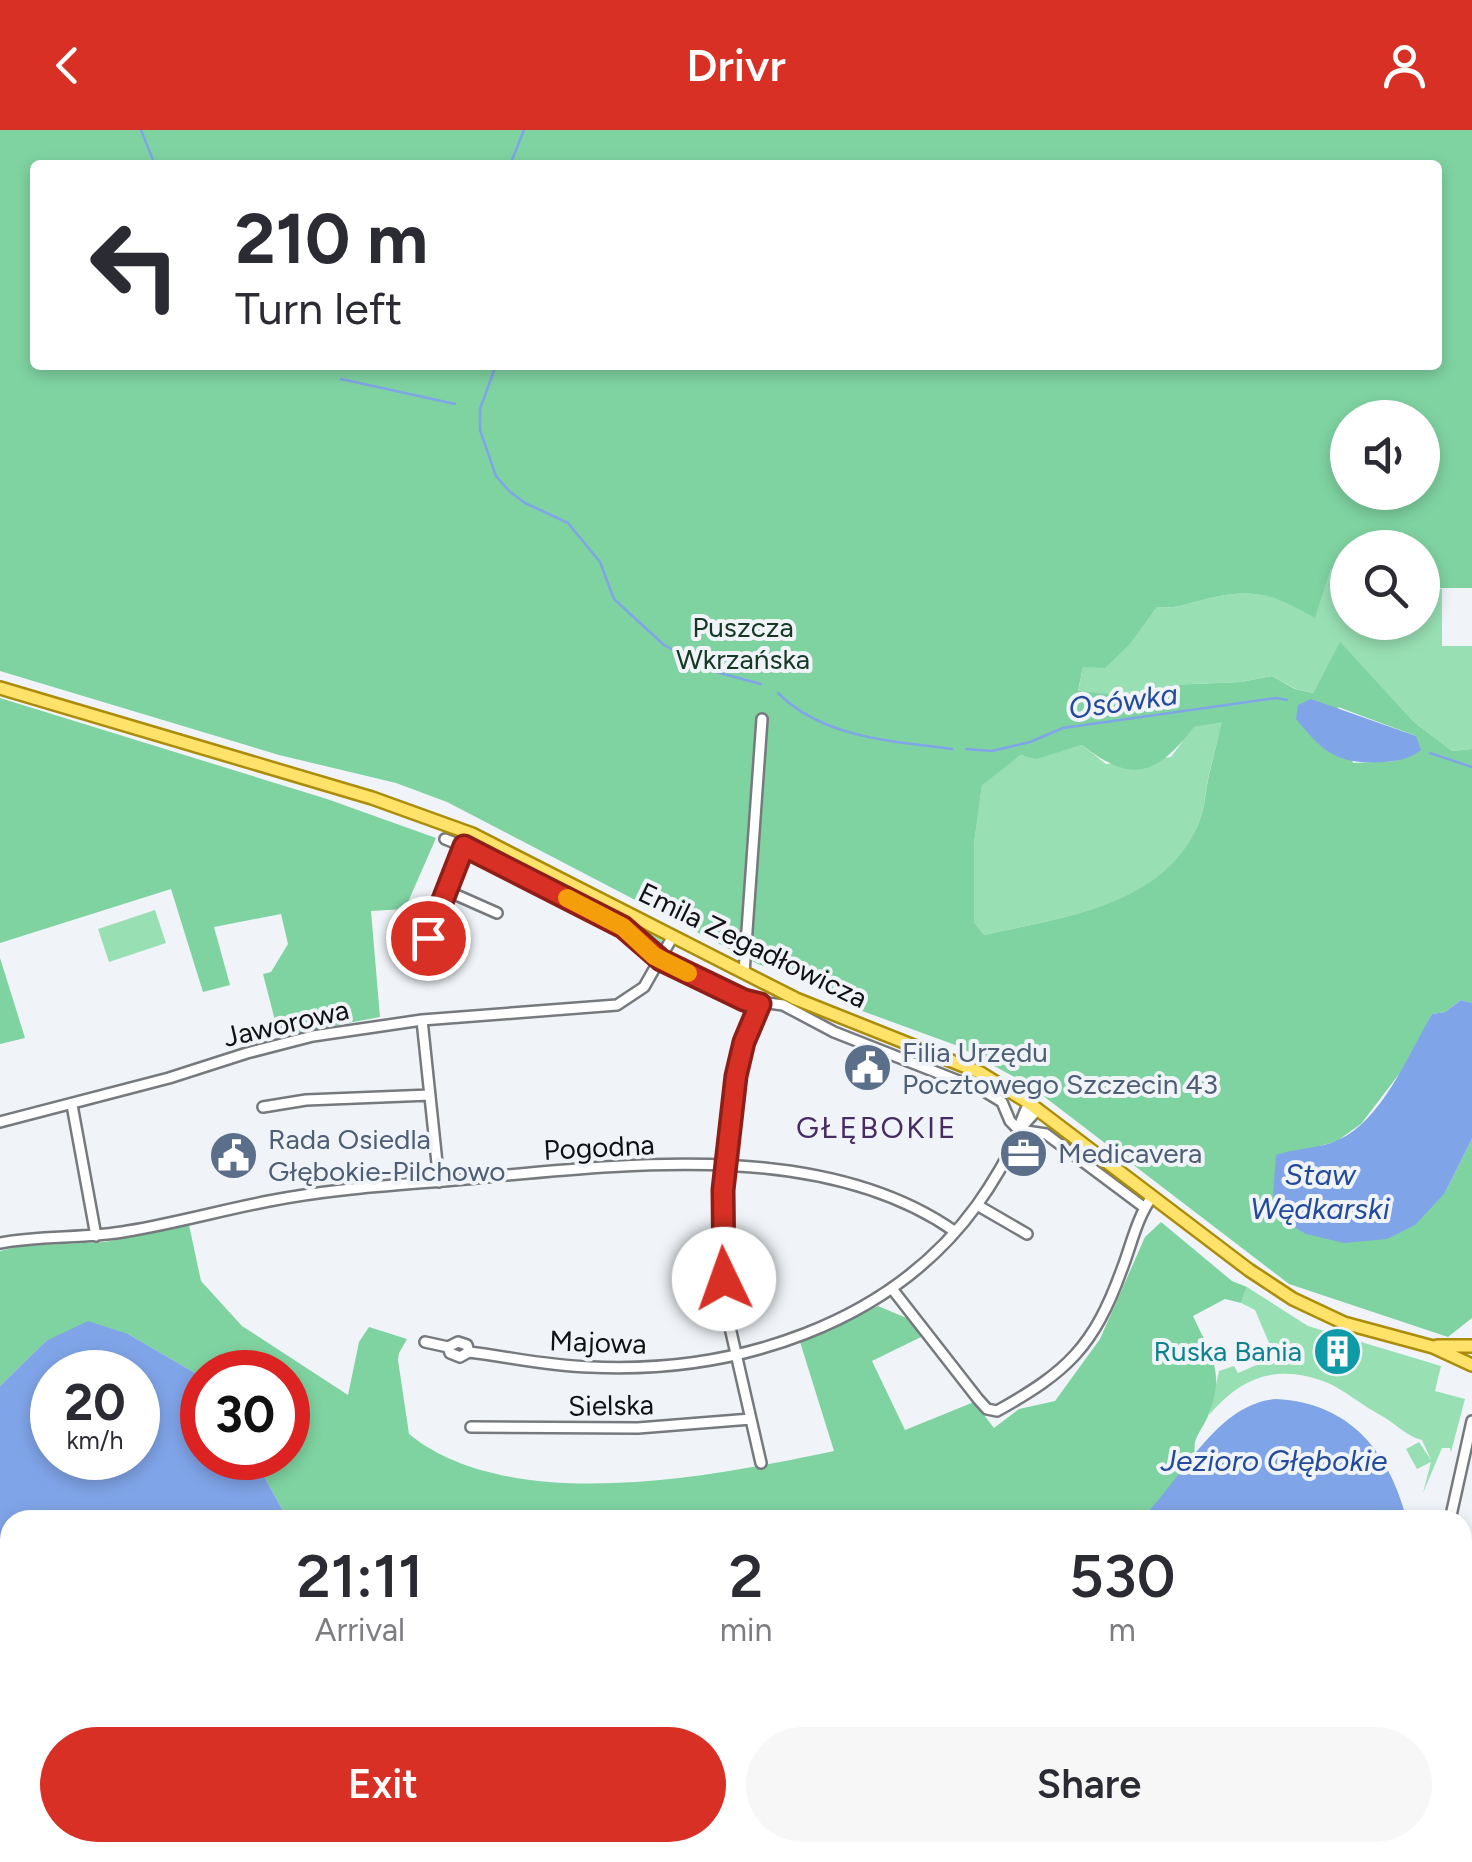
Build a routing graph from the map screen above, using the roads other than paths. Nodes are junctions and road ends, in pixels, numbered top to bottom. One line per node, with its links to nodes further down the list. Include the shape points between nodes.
1 (0, 688): 7 (main road, Emila Zegadłowicza, via 442,821)
2 (762, 719): 10 (street)
3 (445, 839): 4 (street)
4 (464, 846): 5 (street); 9 (street, via 623,927)
5 (445, 890): 6 (street); 8 (street)
6 (497, 912)
7 (673, 936): 9 (street, Jaworowa); 10 (main road, Emila Zegadłowicza)
8 (428, 938)
9 (661, 960): 11 (street); 12 (street, Jaworowa, via 644,987 616,1005)
10 (744, 973): 15 (main road, Emila Zegadłowicza, via 979,1072)
11 (760, 1004): 18 (street, via 782,1005 984,1091 1002,1102); 19 (street, via 738,1065)
12 (422, 1020): 13 (street); 14 (street, Jaworowa, via 295,1040)
13 (430, 1096): 16 (street); 20 (street)
14 (72, 1105): 17 (street, Jaworowa); 25 (street)
15 (1034, 1106): 18 (street, Majowa); 21 (main road, Emila Zegadłowicza)
16 (263, 1107)
17 (0, 1122)
18 (1019, 1130): 21 (street, via 1046,1134); 22 (street, Majowa)
19 (724, 1166): 20 (street, Pogodna, via 616,1167); 23 (street, Pogodna, via 862,1188); 31 (street, via 722,1257)
20 (439, 1182): 25 (street, Pogodna, via 271,1200)
21 (1149, 1203): 27 (street, via 1107,1309 1074,1356 1042,1386 996,1411 978,1399); 30 (main road, Emila Zegadłowicza, via 1300,1303 1355,1327)
22 (977, 1206): 23 (street, Majowa); 24 (street)
23 (954, 1231): 27 (street, Majowa)
24 (1027, 1234)
25 (96, 1236): 26 (street, Pogodna)
26 (0, 1244)
27 (892, 1290): 31 (street, Majowa, via 811,1331)
28 (425, 1342): 31 (street, Majowa, via 458,1342 469,1352 525,1362 616,1368)
29 (1472, 1346): 30 (main road, Emila Zegadłowicza)
30 (1433, 1347): 32 (main road, Emila Zegadłowicza)
31 (735, 1354): 33 (street)
32 (1472, 1365)
33 (751, 1419): 35 (street, Sielska, via 638,1428); 37 (street)
34 (1472, 1421): 38 (street)
35 (471, 1427)
36 (1472, 1448): 38 (street)
37 (761, 1463)
38 (1457, 1492): 39 (street)
39 (1452, 1510)

